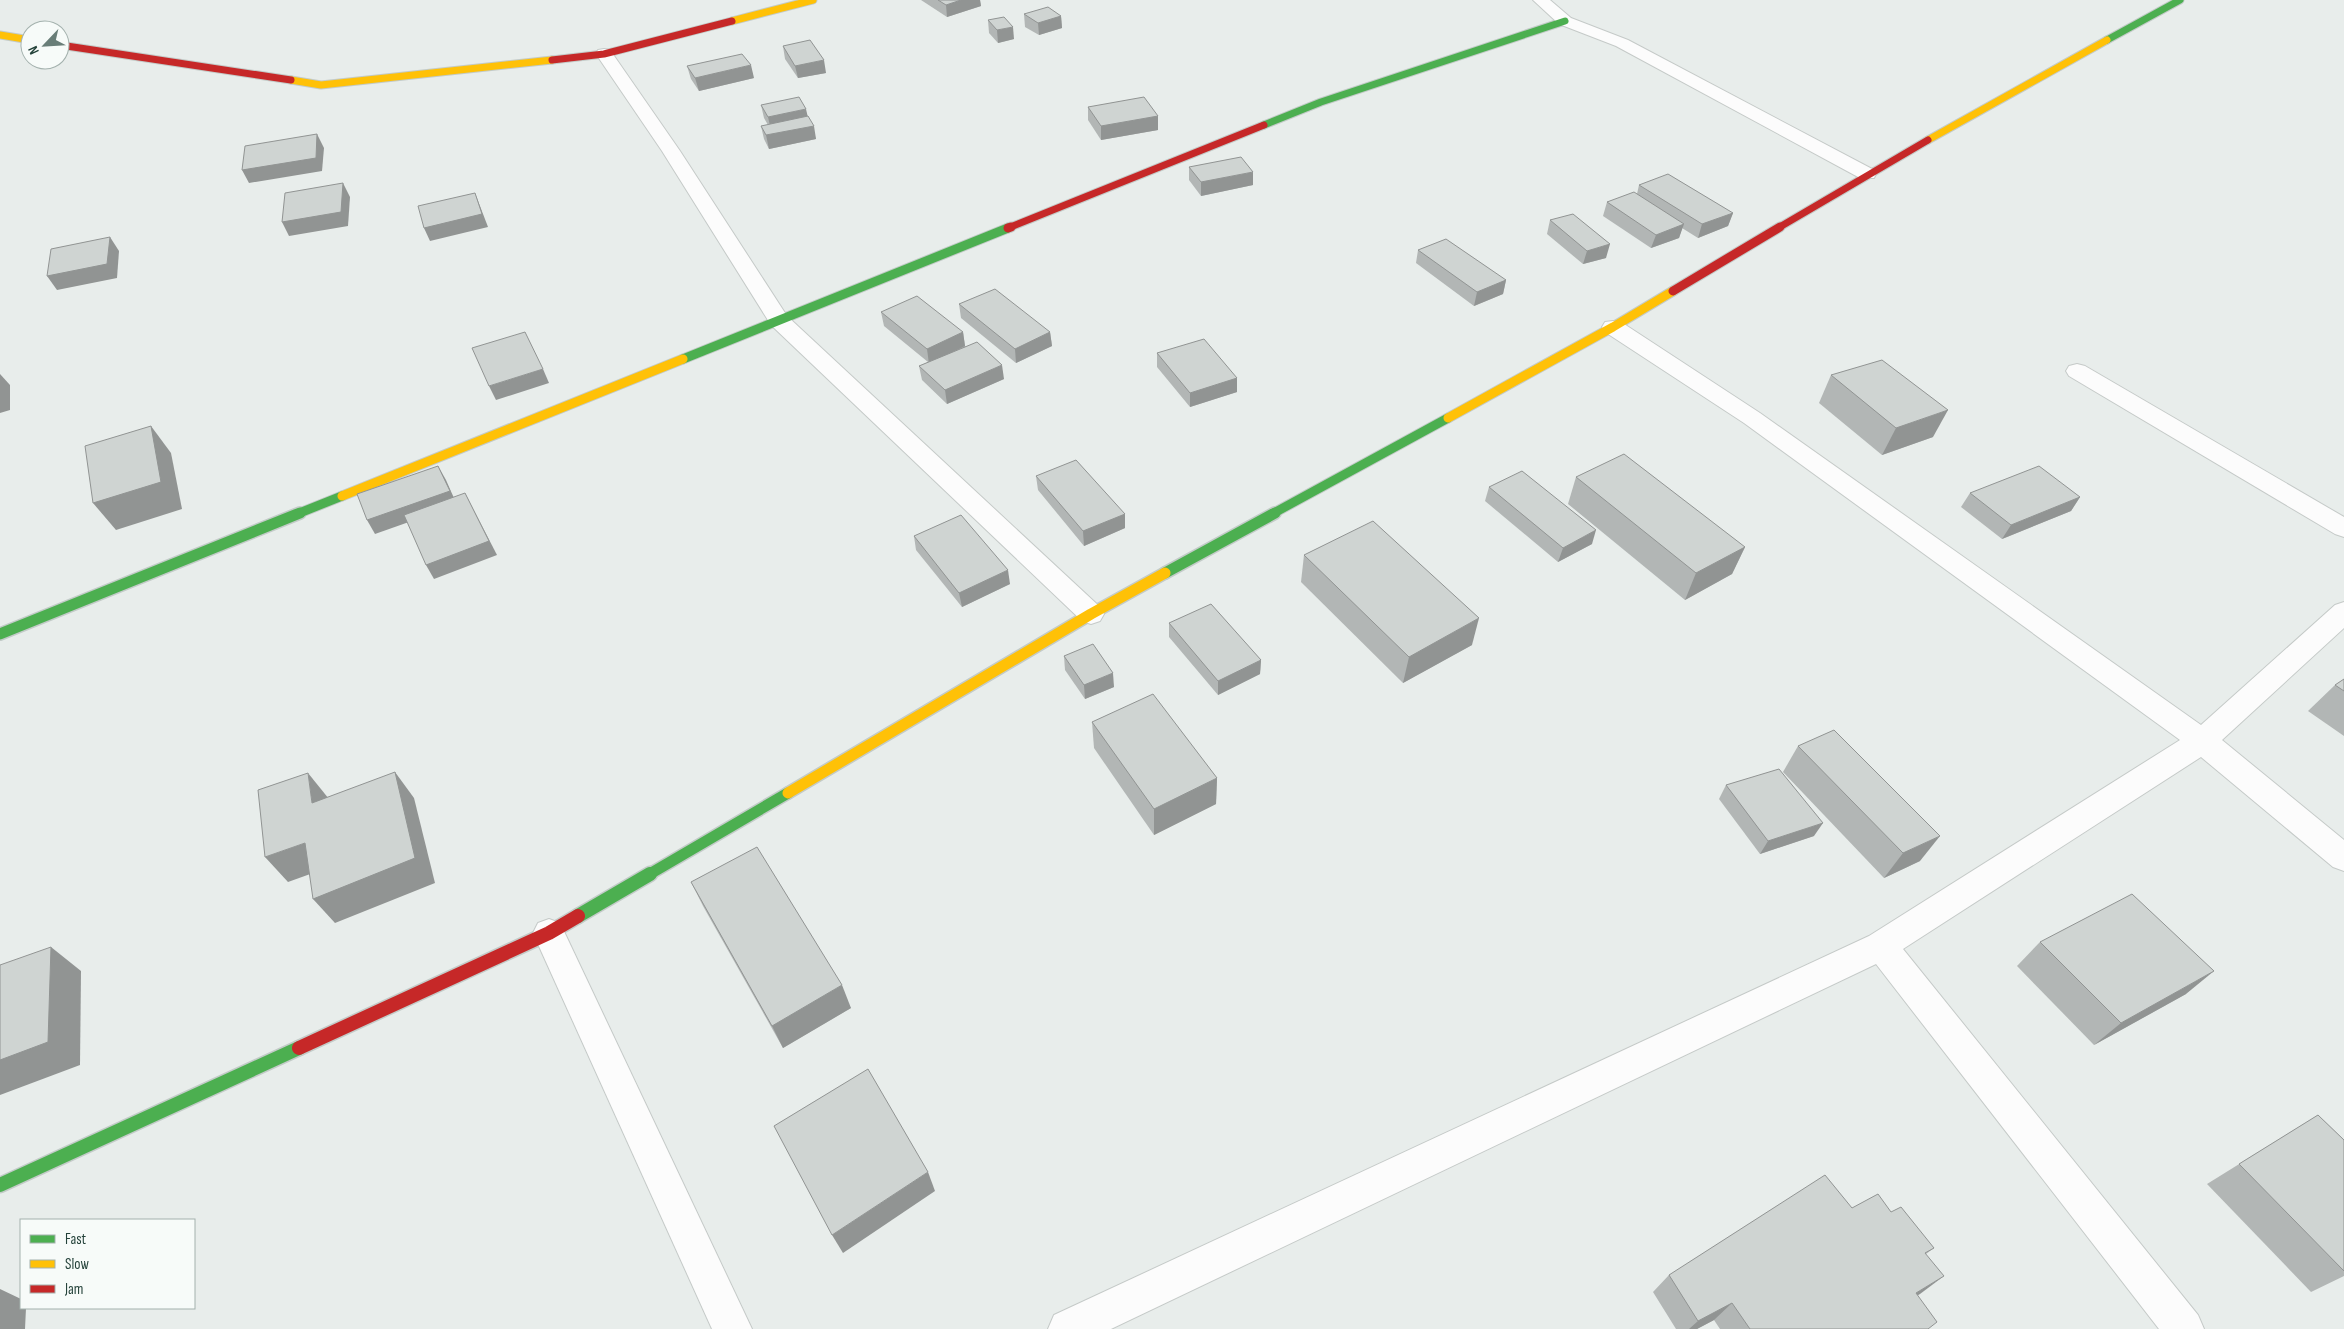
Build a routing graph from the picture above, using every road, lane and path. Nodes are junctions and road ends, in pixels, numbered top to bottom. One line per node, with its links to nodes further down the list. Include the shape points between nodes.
1 (812, 0): 8 (street)
2 (1541, 0): 4 (street)
3 (2180, 0): 9 (street)
4 (1565, 21): 9 (street, via 1622,43); 10 (street, via 1320,102)
5 (0, 34): 6 (street)
6 (20, 38)
7 (70, 47): 8 (street, via 320,85)
8 (604, 54): 10 (street, via 671,151)
9 (1867, 174): 11 (street)
10 (779, 320): 15 (street); 16 (street)
11 (1613, 327): 15 (street); 17 (street, via 1752,418)
12 (2077, 372): 13 (street)
13 (2344, 528)
14 (2344, 612): 17 (street)
15 (1091, 614): 19 (street)
16 (0, 634)
17 (2202, 741): 18 (street); 20 (street)
18 (2344, 858)
19 (549, 934): 21 (street); 22 (street)
20 (1881, 946): 23 (street); 24 (street)
21 (0, 1185)
22 (732, 1329)
23 (1068, 1329)
24 (2184, 1329)

